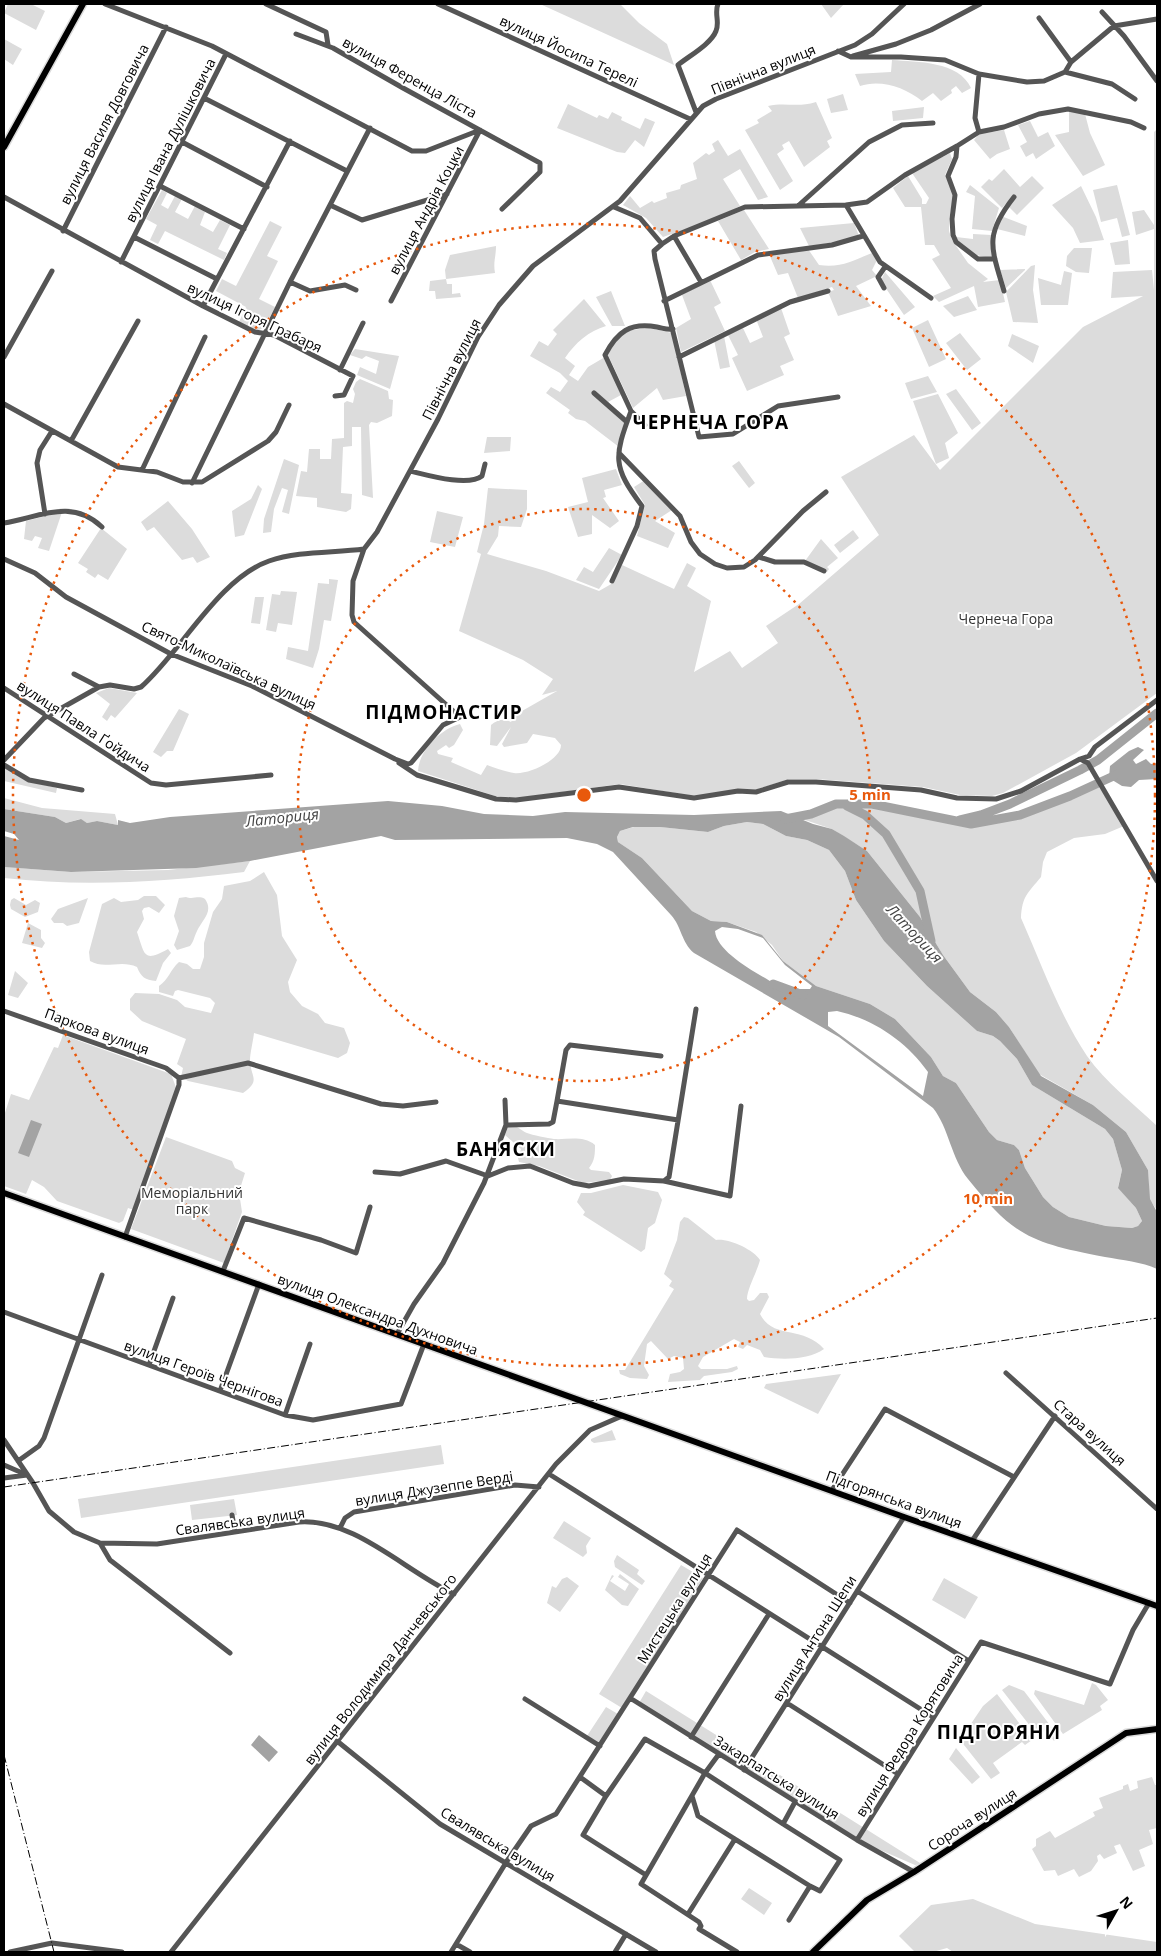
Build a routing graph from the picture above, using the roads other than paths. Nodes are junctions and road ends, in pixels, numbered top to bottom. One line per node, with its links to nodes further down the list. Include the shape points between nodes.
1 (83, 4): 34 (main road)
2 (105, 4): 12 (street)
3 (266, 4): 14 (street, via 326,34)
4 (438, 4): 25 (street, вулиця Йосипа Терелі)
5 (718, 4): 24 (street, via 718,25 714,35 678,65)
6 (904, 4): 15 (street, Північна вулиця, via 872,34)
7 (980, 4): 17 (street, via 931,30)
8 (1102, 12): 11 (street)
9 (1038, 18): 18 (street)
10 (1157, 19): 11 (street)
11 (1114, 26): 18 (street); 21 (street)
12 (166, 27): 16 (street); 47 (street, вулиця Василя Довговича)
13 (296, 34): 14 (street, вулиця Ференца Ліста)
14 (327, 42): 29 (street, вулиця Ференца Ліста, via 372,71)
15 (838, 51): 17 (street); 24 (street, Північна вулиця, via 716,99)
16 (226, 54): 22 (street, вулиця Івана Дулішковича); 27 (street)
17 (850, 57): 20 (street, via 945,60)
18 (1072, 62): 19 (street)
19 (1065, 72): 20 (street, via 1044,81 1027,82); 23 (street, via 1112,84)
20 (979, 74): 30 (street, via 976,118)
21 (1157, 81)
22 (204, 98): 31 (street); 32 (street, вулиця Івана Дулішковича)
23 (1135, 99)
24 (696, 112): 25 (street, Північна вулиця)
25 (690, 119): 43 (street, Північна вулиця, via 642,178)
26 (933, 122): 42 (street, via 902,125 869,142)
27 (370, 128): 29 (street, via 418,152); 35 (street)
28 (1144, 128): 30 (street, via 1131,122 1068,109)
29 (480, 130): 38 (street, вулиця Андрія Коцки); 45 (street, вулиця Ференца Ліста, via 542,165 540,172)
30 (979, 132): 33 (street)
31 (290, 141): 35 (street); 37 (street)
32 (182, 142): 36 (street, вулиця Івана Дулішковича); 37 (street)
33 (957, 146): 44 (street, via 904,175 868,202); 52 (street, via 948,176 955,196 953,235 960,246 978,259)
34 (4, 147)
35 (348, 171): 41 (street)
36 (160, 186): 46 (street); 50 (street, вулиця Івана Дулішковича)
37 (267, 187): 46 (street)
38 (447, 194): 41 (street, via 362,220); 64 (street, вулиця Андрія Коцки)
39 (1014, 197): 52 (street, via 993,232 991,241)
40 (4, 198): 47 (street, вулиця Ігоря Грабаря)
41 (330, 205): 57 (street)
42 (799, 205): 44 (street); 48 (street, via 745,207)
43 (614, 206): 51 (street, via 640,218); 88 (street, Північна вулиця, via 548,254 506,295 478,337)
44 (846, 206): 49 (street)
45 (502, 209)
46 (244, 229): 56 (street)
47 (64, 231): 53 (street, вулиця Ігоря Грабаря)
48 (674, 236): 51 (street); 58 (street)
49 (863, 236): 54 (street); 58 (street, via 832,245 767,252)
50 (134, 237): 53 (street); 56 (street, вулиця Ігоря Грабаря)
51 (662, 244): 65 (street, via 654,250)
52 (996, 259): 62 (street)
53 (121, 262): 66 (street, вулиця Ігоря Грабаря)
54 (885, 266): 59 (street, via 878,277); 63 (street)
55 (52, 271): 72 (street)
56 (218, 279): 66 (street)
57 (290, 282): 60 (street, via 310,291 345,285); 70 (street)
58 (701, 282): 65 (street)
59 (884, 288)
60 (356, 290)
61 (828, 291): 73 (street, via 790,302)
62 (1004, 291)
63 (931, 298)
64 (391, 300)
65 (664, 301): 69 (street)
66 (203, 306): 70 (street, вулиця Ігоря Грабаря, via 255,332)
67 (138, 321): 84 (street)
68 (364, 323): 74 (street)
69 (673, 329): 73 (street); 80 (street, via 646,326 620,332 605,355)
70 (266, 333): 74 (street, вулиця Ігоря Грабаря); 89 (street)
71 (205, 337): 87 (street)
72 (4, 357)
73 (679, 357): 77 (street, via 699,437 733,434 778,406)
74 (340, 370): 76 (street, via 353,376 344,395)
75 (594, 393): 81 (street)
76 (335, 396)
77 (838, 397)
78 (4, 404): 83 (street)
79 (289, 405): 89 (street, via 268,441 202,482)
80 (631, 411): 81 (street); 82 (street)
81 (627, 422): 85 (street)
82 (646, 425)
83 (52, 430): 84 (street); 91 (street, via 40,450 37,463)
84 (71, 441): 87 (street, via 118,467)
85 (619, 453): 95 (street, via 680,516 700,554 715,564 736,568 744,567); 98 (street, via 619,469 642,506 637,526)
86 (485, 464): 88 (street, via 482,476 476,480)
87 (142, 470): 89 (street)
88 (410, 472): 94 (street, Північна вулиця)
89 (192, 483)
90 (826, 492): 95 (street)
91 (45, 514): 92 (street); 93 (street, via 70,510 87,516)
92 (4, 523)
93 (102, 527)
94 (364, 549): 99 (street, via 280,558 256,567 219,599); 105 (street, Північна вулиця, via 353,581 354,622 460,717 443,725 411,763)
95 (759, 557): 97 (street, via 775,562 804,562)
96 (4, 559): 99 (street, Свято-Миколаївська вулиця, via 35,573 84,608)
97 (824, 571)
98 (612, 581)
99 (171, 654): 101 (street, via 138,689 110,685); 105 (street, Свято-Миколаївська вулиця, via 252,686)
100 (74, 674): 101 (street)
101 (99, 687): 104 (street)
102 (4, 688): 104 (street, вулиця Павла Ґойдича)
103 (1157, 700): 106 (street, Свято-Миколаївська вулиця, via 1095,747 1089,756)
104 (48, 716): 107 (street); 109 (street, вулиця Павла Ґойдича, via 151,783)
105 (395, 759): 106 (street, Свято-Миколаївська вулиця, via 417,775 496,799 516,800 619,787 694,798 738,791 756,792 788,782 816,782 996,800 1021,791)
106 (1080, 759): 111 (street, via 1088,763)
107 (4, 760)
108 (4, 765): 110 (street, via 29,780)
109 (271, 775)
110 (82, 790)
111 (1157, 881)
112 (696, 1009): 120 (street)
113 (4, 1011): 115 (street, Паркова вулиця, via 166,1068)
114 (661, 1056): 117 (street, via 570,1045 566,1050)
115 (179, 1078): 118 (street, via 248,1063 381,1104 403,1106); 127 (street)
116 (505, 1100): 121 (street)
117 (557, 1101): 120 (street); 121 (street, via 550,1124)
118 (436, 1102)
119 (740, 1106): 124 (street, via 730,1196)
120 (678, 1120): 124 (street, via 669,1177)
121 (506, 1125): 123 (street)
122 (375, 1172): 123 (street, via 400,1174 446,1161)
123 (488, 1176): 124 (street, via 514,1167 530,1166 589,1186 624,1179); 133 (street, via 443,1263)
124 (664, 1181)
125 (4, 1193): 127 (main road, вулиця Олександра Духновича)
126 (370, 1207): 128 (street, via 356,1253 244,1218)
127 (124, 1237): 128 (main road, вулиця Олександра Духновича)
128 (223, 1271): 130 (main road, вулиця Олександра Духновича)
129 (102, 1275): 134 (street)
130 (259, 1284): 133 (main road, вулиця Олександра Духновича); 139 (street)
131 (173, 1298): 137 (street)
132 (4, 1312): 134 (street, вулиця Героїв Чернігова)
133 (397, 1334): 136 (main road, вулиця Олександра Духновича)
134 (79, 1340): 137 (street, вулиця Героїв Чернігова); 144 (street, via 44,1438 39,1446)
135 (310, 1344): 140 (street)
136 (424, 1344): 140 (street, вулиця Героїв Чернігова, via 401,1404 313,1420); 141 (main road, вулиця Олександра Духновича)
137 (149, 1365): 139 (street, вулиця Героїв Чернігова)
138 (1006, 1373): 142 (street, Стара вулиця)
139 (220, 1391): 140 (street, вулиця Героїв Чернігова)
140 (285, 1415)
141 (622, 1416): 146 (street, вулиця Володимира Данчевського, via 590,1430); 151 (main road, Підгорянська вулиця)
142 (1055, 1416): 148 (street); 152 (street, Стара вулиця)
143 (4, 1440): 144 (street, Свалявська вулиця)
144 (18, 1461): 147 (street, Свалявська вулиця)
145 (4, 1465): 147 (street)
146 (548, 1474): 150 (street, вулиця Володимира Данчевського); 159 (street)
147 (28, 1475): 149 (street); 158 (street, Свалявська вулиця, via 44,1505 56,1518 80,1536)
148 (1014, 1477): 151 (street, via 885,1409); 157 (street)
149 (4, 1478)
150 (539, 1487): 155 (street, вулиця Джузеппе Верді, via 515,1485 354,1512 345,1518); 161 (street, вулиця Володимира Данчевського)
151 (832, 1490): 154 (main road, Підгорянська вулиця)
152 (1157, 1509)
153 (232, 1515): 156 (street)
154 (904, 1517): 157 (main road, Підгорянська вулиця); 160 (street, вулиця Антона Шепи)
155 (340, 1528): 156 (street, Свалявська вулиця, via 310,1522); 161 (street, Свалявська вулиця)
156 (236, 1532): 158 (street, Свалявська вулиця, via 157,1544)
157 (972, 1541): 163 (main road, Підгорянська вулиця)
158 (100, 1543): 167 (street, via 110,1560)
159 (708, 1575): 162 (street, Мистецька вулиця, via 737,1530); 165 (street); 169 (street, Мистецька вулиця)
160 (857, 1591): 162 (street, вулиця Антона Шепи); 168 (street)
161 (454, 1594): 175 (street, вулиця Володимира Данчевського)
162 (850, 1603): 166 (street, вулиця Антона Шепи)
163 (1148, 1603): 164 (main road, Підгорянська вулиця); 168 (street, вулиця Федора Корятовича, via 1110,1684 981,1642)
164 (1157, 1606)
165 (769, 1614): 166 (street); 174 (street)
166 (822, 1647): 171 (street, вулиця Антона Шепи); 172 (street)
167 (230, 1653)
168 (969, 1661): 172 (street, вулиця Федора Корятовича)
169 (630, 1698): 174 (street, Закарпатська вулиця); 176 (street, Мистецька вулиця)
170 (525, 1699): 176 (street)
171 (786, 1703): 178 (street, вулиця Антона Шепи); 180 (street)
172 (932, 1717): 180 (street, вулиця Федора Корятовича)
173 (1157, 1728): 189 (main road, Сороча вулиця, via 1126,1733)
174 (691, 1737): 177 (street, Закарпатська вулиця)
175 (338, 1741): 188 (street, Свалявська вулиця, via 440,1824); 198 (street, вулиця Володимира Данчевського)
176 (600, 1746): 181 (street, Мистецька вулиця)
177 (719, 1754): 178 (street, Закарпатська вулиця); 179 (street)
178 (744, 1770): 184 (street, Закарпатська вулиця)
179 (705, 1773): 182 (street, via 645,1739); 183 (street); 185 (street)
180 (898, 1774): 187 (street, вулиця Федора Корятовича)
181 (580, 1777): 182 (street); 188 (street, Мистецька вулиця, via 556,1814 531,1826)
182 (606, 1796): 190 (street, via 583,1835)
183 (692, 1796): 186 (street, via 698,1816); 190 (street)
184 (796, 1802): 185 (street); 187 (street, Закарпатська вулиця)
185 (783, 1824): 191 (street, via 840,1860 820,1892)
186 (735, 1839): 191 (street); 192 (street)
187 (857, 1840): 189 (street, Закарпатська вулиця)
188 (506, 1863): 194 (street, Свалявська вулиця); 195 (street, Мистецька вулиця)
189 (914, 1872): 204 (main road, Сороча вулиця, via 867,1900)
190 (646, 1875): 192 (street, via 641,1884)
191 (810, 1886): 193 (street)
192 (688, 1914): 203 (street, via 699,1922 699,1929)
193 (789, 1920)
194 (626, 1934): 201 (street); 202 (street, Свалявська вулиця)
195 (456, 1944): 199 (street, Мистецька вулиця); 200 (street)
196 (10, 1952): 197 (street, via 52,1943)
197 (122, 1952)
198 (172, 1952)
199 (451, 1952)
200 (470, 1952)
201 (615, 1952)
202 (656, 1952)
203 (737, 1952)
204 (813, 1952)

